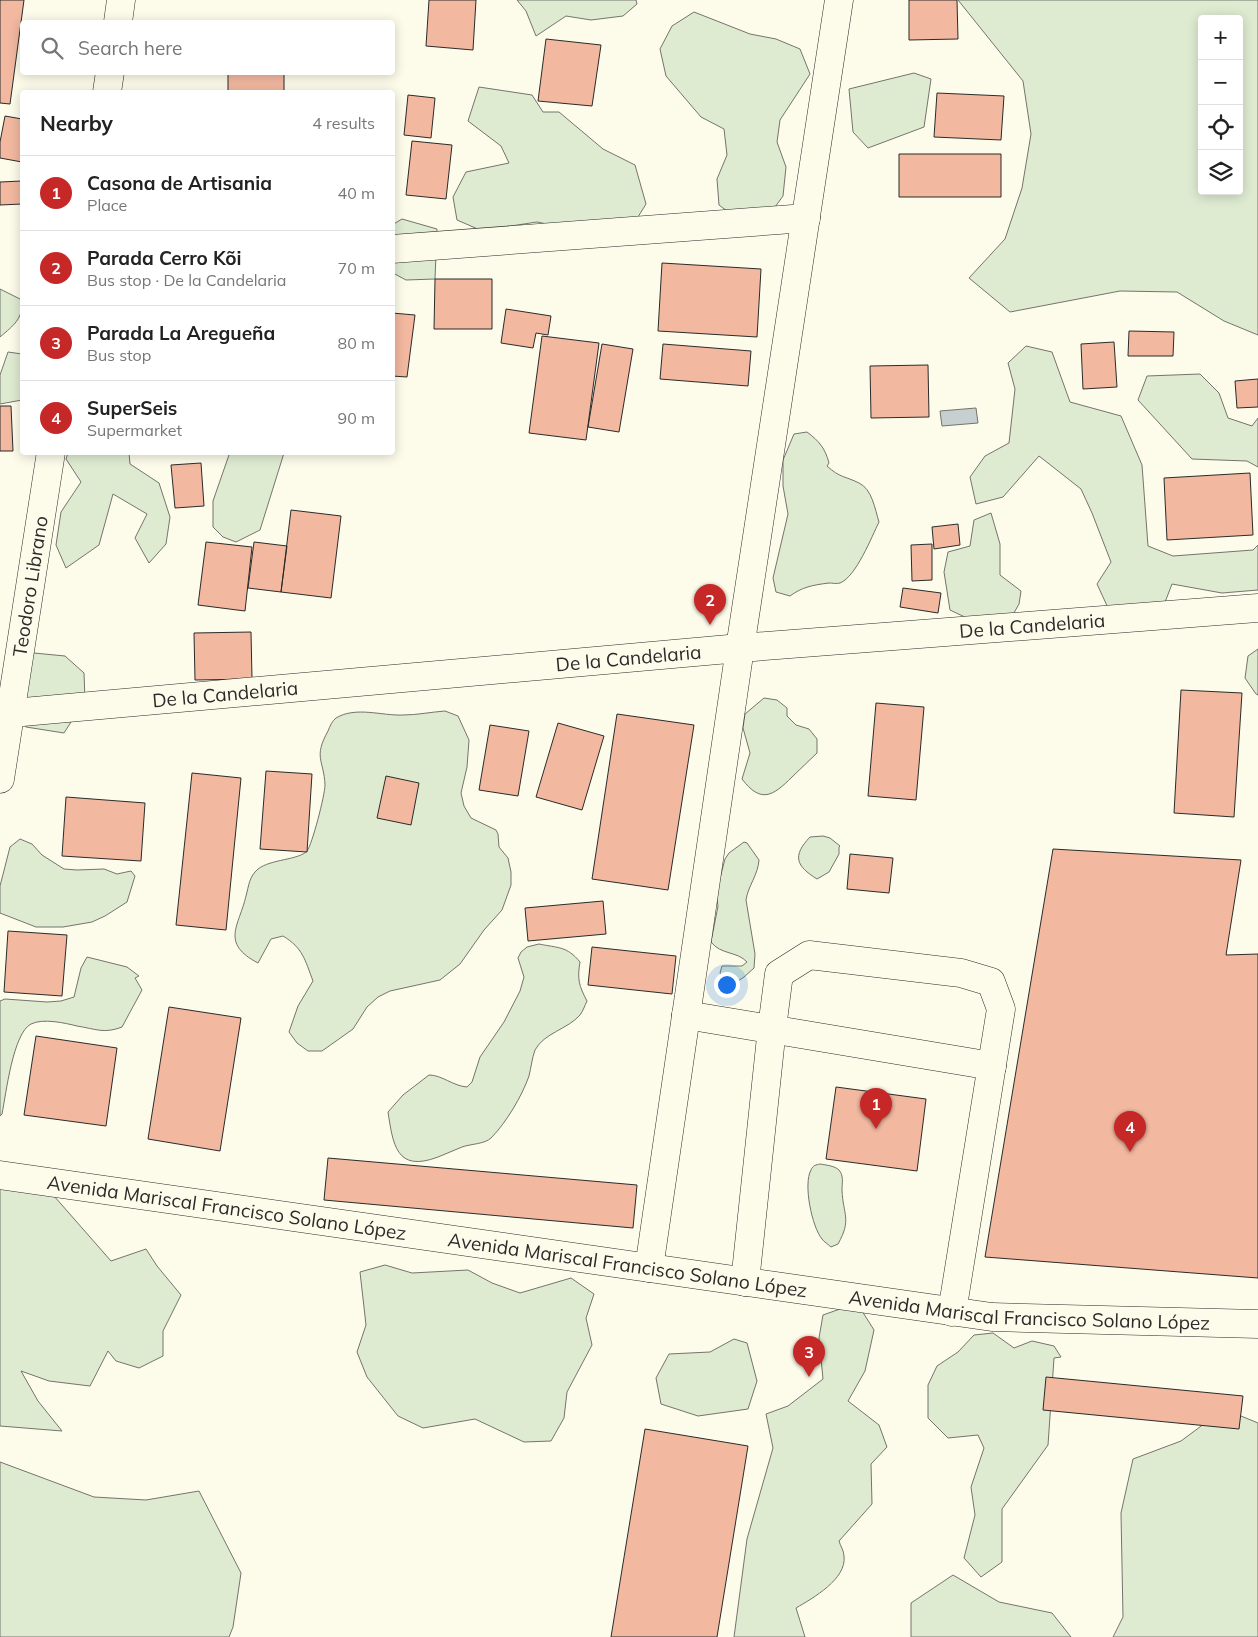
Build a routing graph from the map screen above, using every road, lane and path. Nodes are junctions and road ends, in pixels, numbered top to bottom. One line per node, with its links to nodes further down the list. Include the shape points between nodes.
1 (121, 0): 3 (street)
2 (839, 0): 6 (street)
3 (118, 20)
4 (110, 75): 5 (street)
5 (107, 90)
6 (806, 218): 7 (street); 10 (street)
7 (395, 249)
8 (50, 455): 11 (street, Teodoro Librano)
9 (1258, 608): 10 (street, De la Candelaria)
10 (740, 648): 11 (street, De la Candelaria); 13 (street)
11 (5, 714): 12 (street, Teodoro Librano)
12 (0, 779)
13 (686, 1016): 14 (street); 17 (street)
14 (772, 1028): 15 (street); 15 (street, via 780,974 809,954 961,974 991,982 1001,1009); 18 (street)
15 (992, 1066): 19 (street)
16 (0, 1175): 17 (street, Avenida Mariscal Francisco Solano López)
17 (649, 1268): 18 (street, Avenida Mariscal Francisco Solano López)
18 (745, 1282): 19 (street, Avenida Mariscal Francisco Solano López)
19 (952, 1312): 20 (street, Avenida Mariscal Francisco Solano López, via 992,1317)
20 (1258, 1324)

